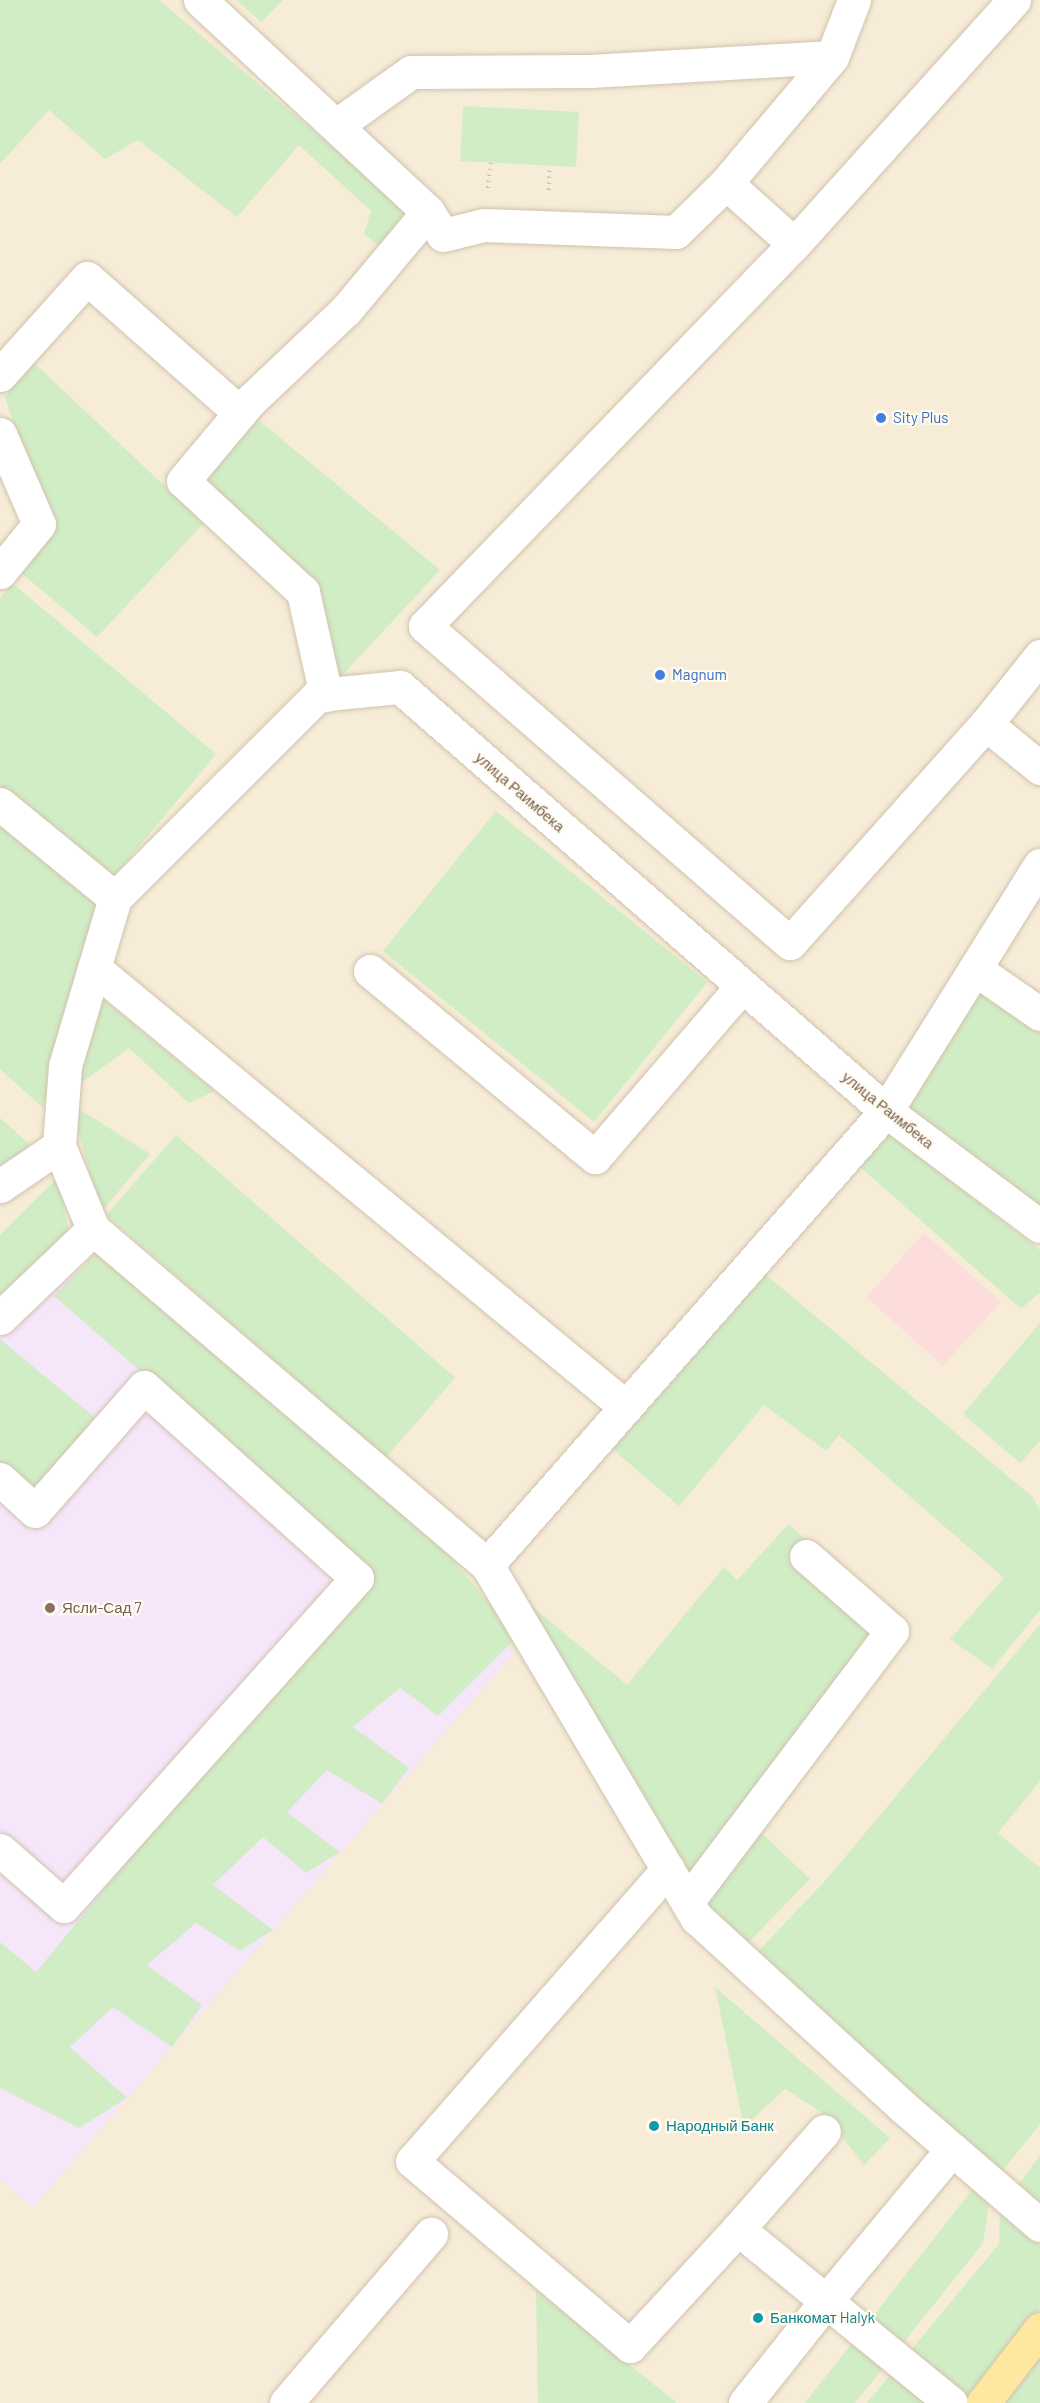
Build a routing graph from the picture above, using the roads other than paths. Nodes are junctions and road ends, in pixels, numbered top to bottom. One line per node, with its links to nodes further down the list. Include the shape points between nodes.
1 (200, 0): 5 (street)
2 (854, 0): 4 (street)
3 (1014, 0): 8 (street)
4 (832, 57): 5 (street, via 590,71 411,72); 6 (street)
5 (337, 125): 7 (street)
6 (726, 183): 7 (street, via 676,232 484,225 443,235); 8 (street)
7 (428, 212): 10 (street, via 346,310)
8 (794, 244): 15 (street, via 425,626 790,943)
9 (0, 375): 10 (street, via 87,278)
10 (240, 413): 14 (street, via 183,481 303,592)
11 (0, 434): 12 (street, via 39,524)
12 (0, 572)
13 (1040, 656): 15 (street)
14 (326, 694): 19 (street, улица Раимбека, via 318,695); 23 (street, улица Раимбека, via 400,687)
15 (986, 724): 16 (street)
16 (1037, 760)
17 (0, 804): 19 (street)
18 (1040, 865): 21 (street)
19 (115, 898): 20 (street)
20 (94, 968): 26 (street, via 65,1066); 31 (street)
21 (975, 969): 24 (street); 25 (street)
22 (370, 970): 23 (street, via 595,1156)
23 (742, 986): 25 (street, улица Раимбека)
24 (1040, 1014)
25 (886, 1111): 28 (street, улица Раимбека); 31 (street)
26 (59, 1146): 27 (street); 29 (street)
27 (0, 1186)
28 (1040, 1226)
29 (93, 1228): 30 (street); 34 (street)
30 (0, 1318)
31 (626, 1407): 34 (street)
32 (0, 1479): 35 (street, via 35,1511 144,1387 357,1578 64,1906)
33 (806, 1556): 37 (street, via 892,1631)
34 (487, 1565): 36 (street)
35 (0, 1850)
36 (668, 1869): 37 (street); 41 (street, via 412,2161 630,2346)
37 (687, 1902): 39 (street, via 697,1918)
38 (824, 2131): 41 (street)
39 (952, 2149): 40 (street); 43 (street)
40 (1040, 2225)
41 (738, 2229): 43 (street)
42 (431, 2234): 45 (street)
43 (826, 2301): 46 (street); 47 (street)
44 (1040, 2328): 48 (main road)
45 (286, 2403)
46 (745, 2403)
47 (951, 2403)
48 (983, 2403)

